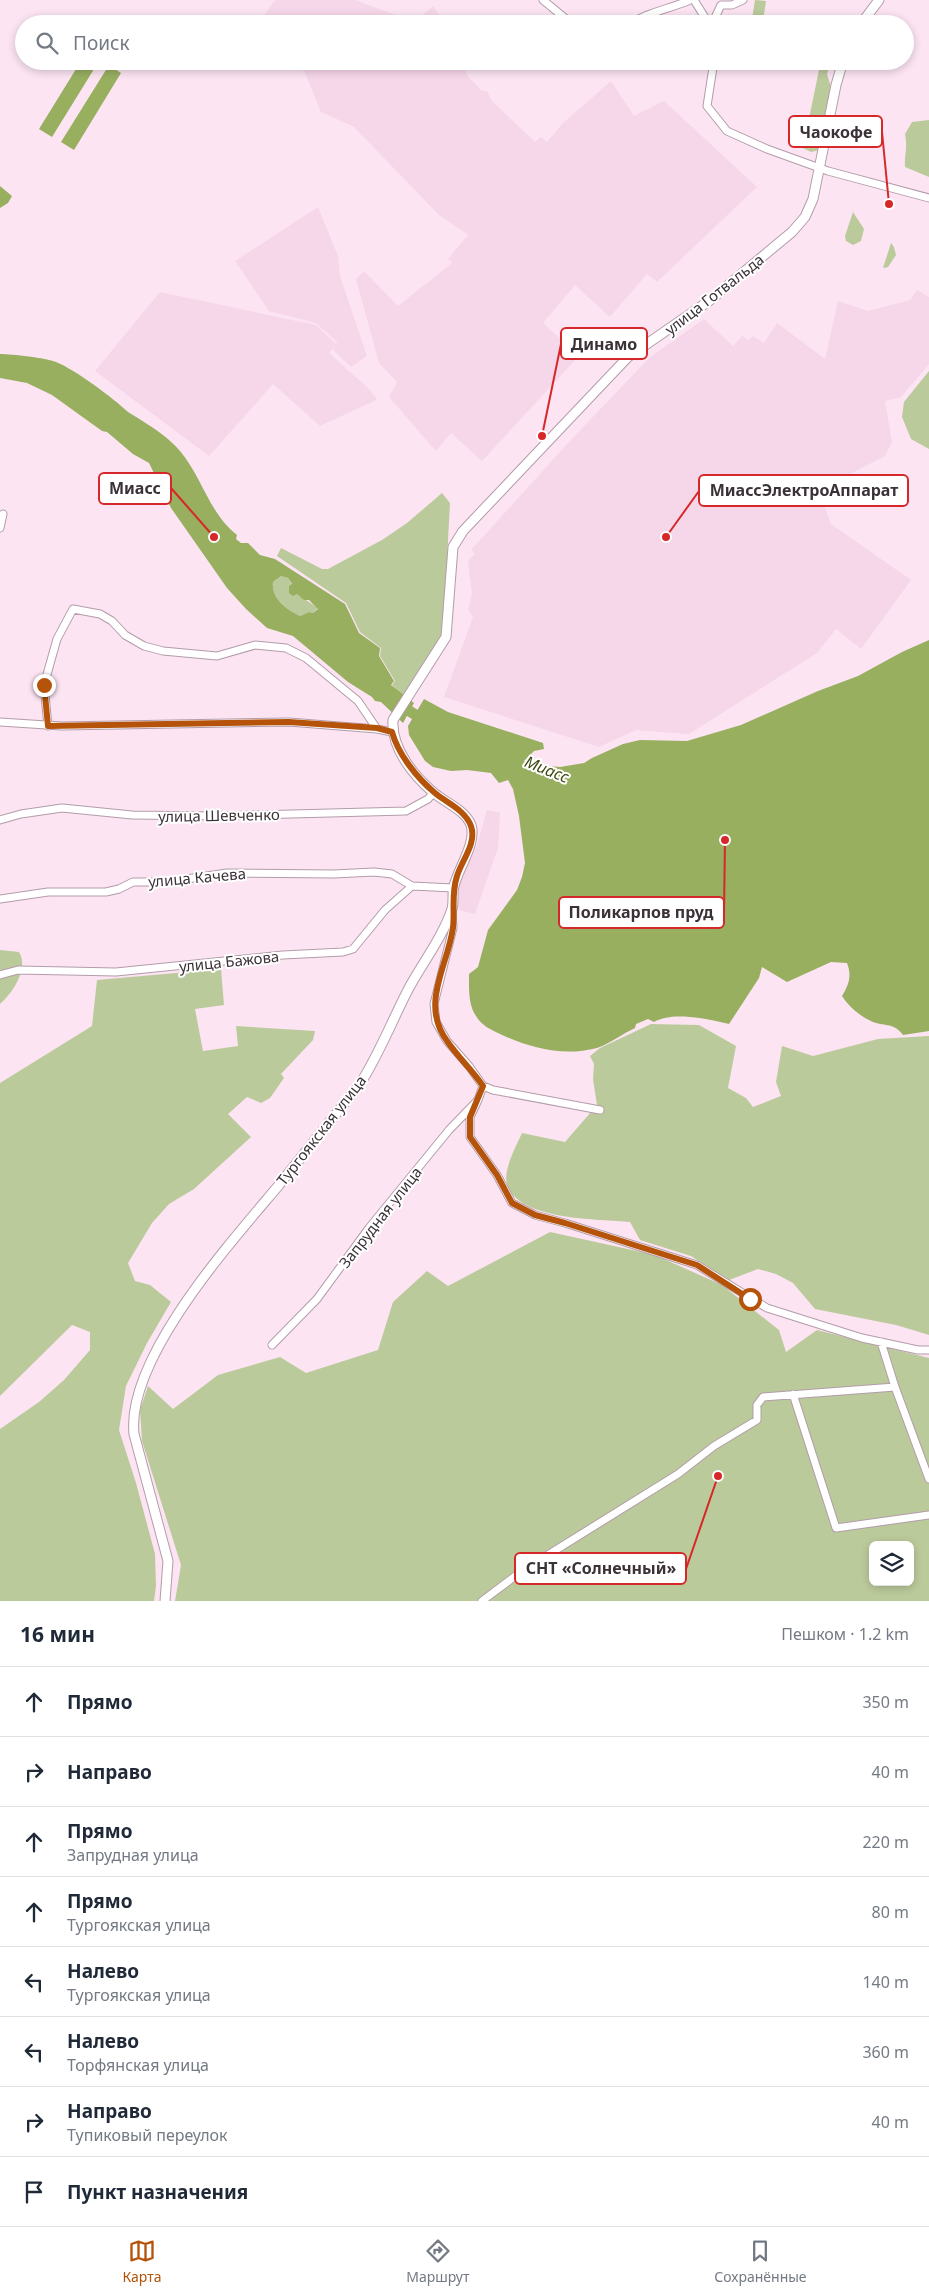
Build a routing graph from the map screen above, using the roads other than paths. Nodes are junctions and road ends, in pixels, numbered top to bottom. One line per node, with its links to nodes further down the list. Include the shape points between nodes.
1 (543, 0): 6 (street)
2 (690, 0): 7 (street)
3 (694, 0): 8 (street)
4 (743, 0): 9 (street, via 721,5)
5 (879, 0): 10 (main road)
6 (561, 15)
7 (649, 15)
8 (705, 15)
9 (716, 15)
10 (868, 15)
11 (712, 70): 13 (street, via 707,106 727,132)
12 (841, 70): 13 (main road, улица Готвальда)
13 (819, 168): 14 (street); 17 (main road, улица Готвальда, via 813,199 805,217 792,232 709,301 628,357 463,531 452,547 446,637)
14 (929, 198)
15 (3, 514): 16 (street)
16 (0, 528)
17 (392, 720): 21 (main road, Тургоякская улица)
18 (0, 722): 19 (street)
19 (48, 726): 20 (street, via 289,722); 20 (street, via 44,685 57,639 73,609 100,614 144,646 163,651 218,656 255,645 286,648 306,658 358,701)
20 (377, 728): 21 (street)
21 (392, 732): 22 (main road, Тургоякская улица, via 406,761)
22 (434, 792): 23 (street, улица Шевченко, via 406,811 178,816 62,808); 25 (main road, Тургоякская улица, via 464,814 473,835)
23 (0, 820)
24 (412, 886): 25 (street, улица Качева); 26 (street, улица Качева, via 392,874 374,872 227,873 166,882 134,882 106,892 48,892); 28 (street, улица Бажова, via 385,910 353,949 343,952 116,972 18,970)
25 (453, 888): 27 (main road, Тургоякская улица)
26 (0, 899)
27 (452, 908): 29 (street, via 453,928 434,1004 436,1022); 39 (main road, Тургоякская улица, via 360,1084 219,1257 180,1310 145,1374 132,1420 168,1561)
28 (0, 974)
29 (483, 1086): 30 (street, Запрудная улица); 31 (street)
30 (478, 1100): 32 (street, via 470,1117 470,1137 512,1203 535,1215 697,1265 766,1308); 33 (street, Запрудная улица, via 449,1130 369,1228 318,1299)
31 (600, 1110)
32 (881, 1342): 34 (street); 35 (street)
33 (272, 1344)
34 (929, 1350)
35 (895, 1387): 36 (street); 37 (street)
36 (793, 1394): 38 (street, via 836,1528); 40 (street, via 763,1397 757,1405 757,1420 714,1446 678,1474 522,1571)
37 (929, 1479)
38 (929, 1515)
39 (165, 1601)
40 (482, 1601)

